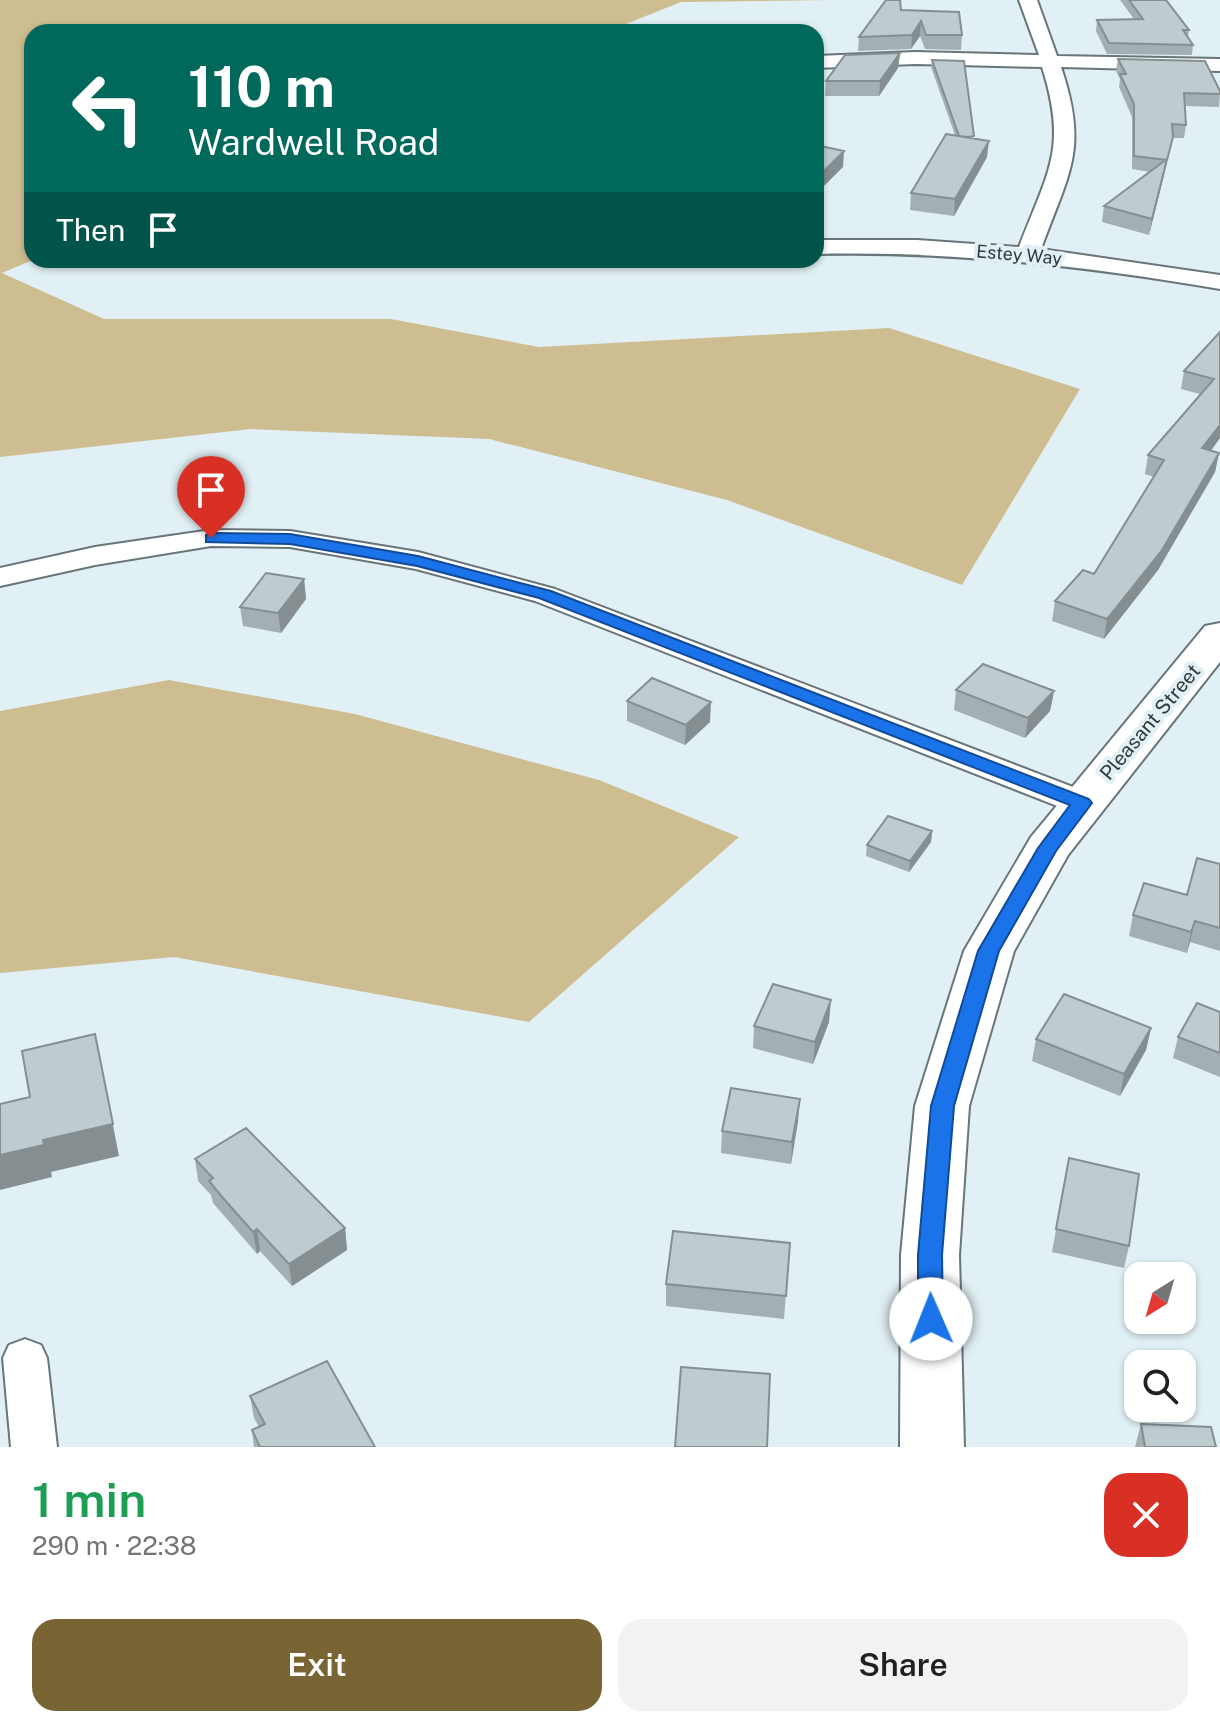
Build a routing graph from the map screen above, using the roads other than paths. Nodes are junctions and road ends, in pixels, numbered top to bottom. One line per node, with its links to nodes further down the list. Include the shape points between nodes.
1 (1028, 0): 2 (street)
2 (1048, 61): 3 (street); 4 (street); 6 (street, via 1061,95 1067,140 1059,176)
3 (824, 62)
4 (1220, 65)
5 (824, 247): 6 (street, Estey Way)
6 (1028, 254): 7 (street, Estey Way)
7 (1220, 282)
8 (0, 577): 10 (street, via 211,538 290,539 418,561 545,595)
9 (1220, 635): 10 (main road, Pleasant Street)
10 (1082, 803): 13 (main road, Pleasant Street, via 1048,848 989,951 942,1106 930,1255)
11 (25, 1358): 12 (street)
12 (34, 1447)
13 (932, 1447)

